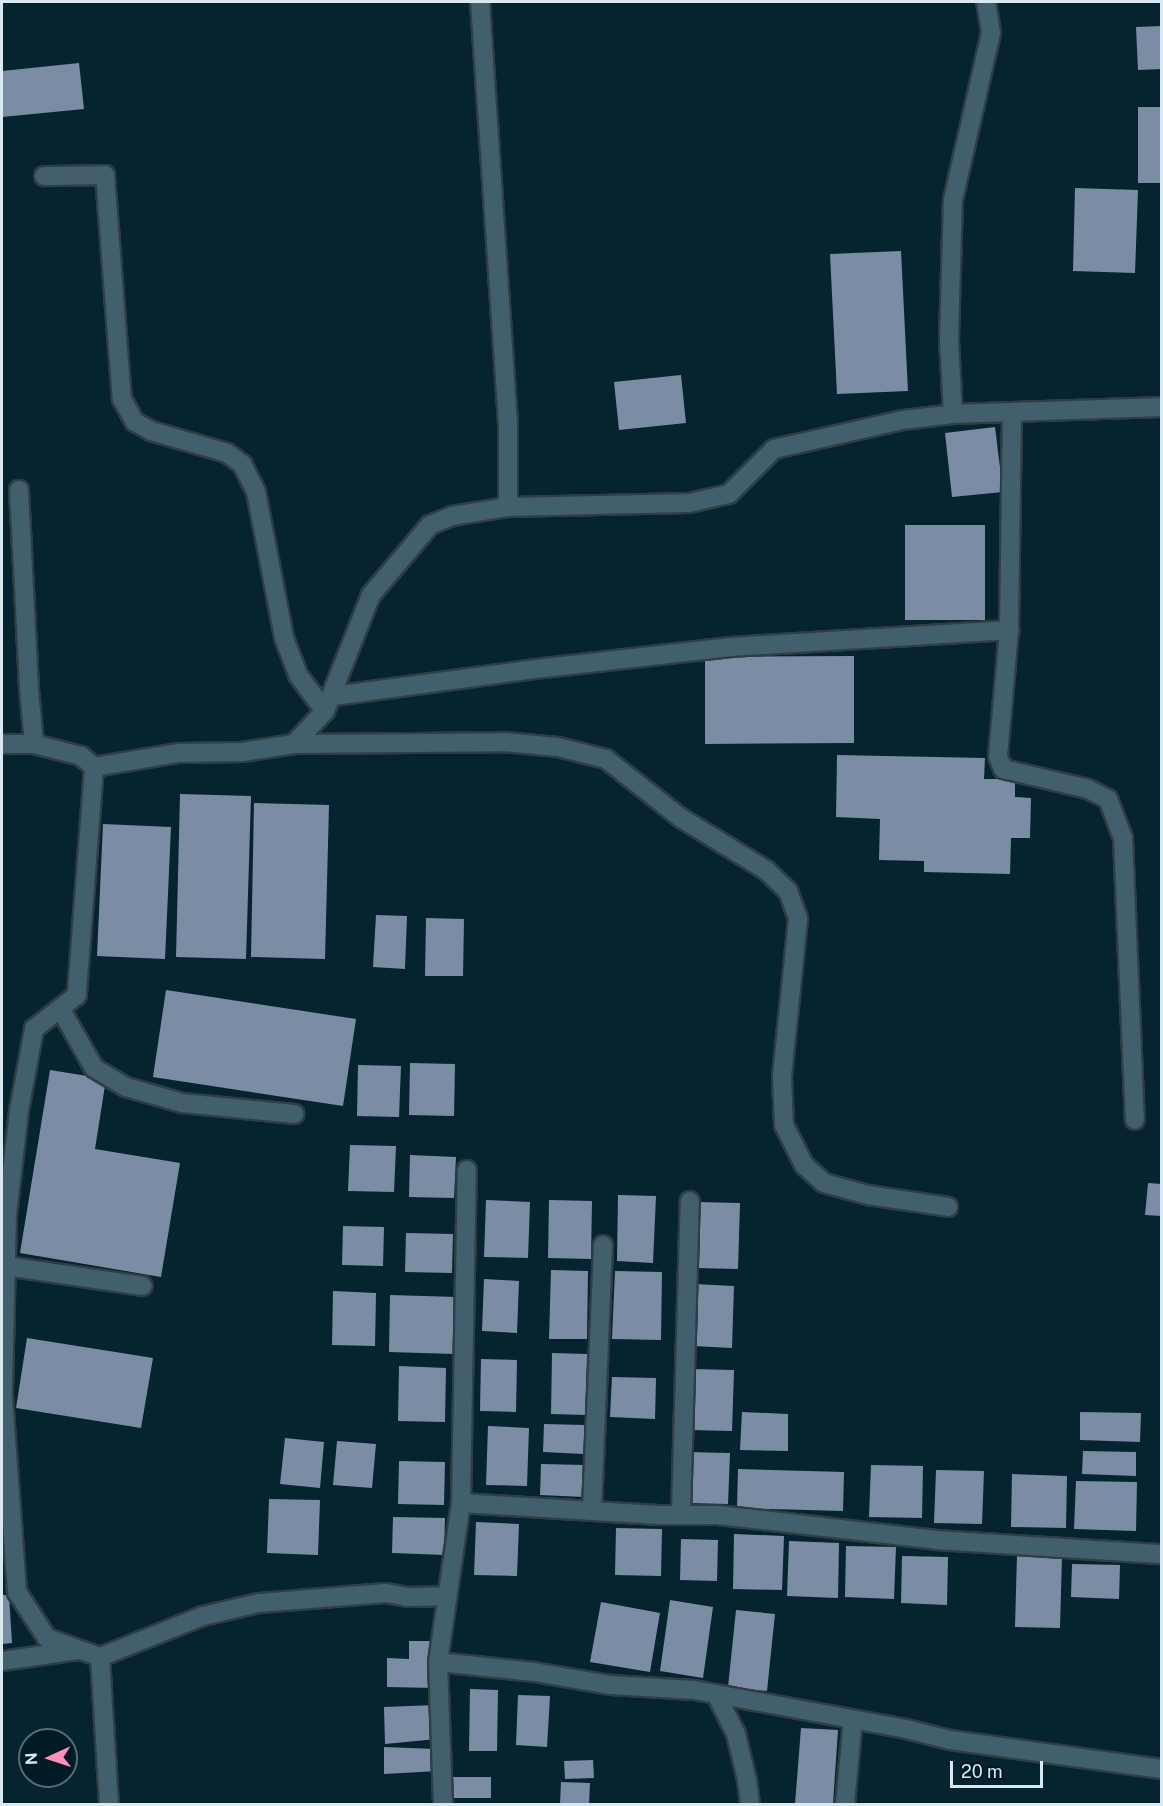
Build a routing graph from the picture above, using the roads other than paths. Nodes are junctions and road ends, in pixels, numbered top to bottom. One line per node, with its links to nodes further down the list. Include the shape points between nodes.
1 (480, 2): 8 (street, via 508,426)
2 (986, 2): 6 (street, via 991,33 953,200 949,340)
3 (44, 176): 10 (street, via 105,176 122,399 135,422 151,431 227,453 242,464 256,492 284,638 298,675)
4 (1161, 407): 5 (street)
5 (1012, 413): 6 (street); 9 (street)
6 (953, 414): 8 (street, via 903,420 774,449 729,494 689,503)
7 (19, 490): 12 (street)
8 (508, 507): 10 (street, via 452,516 430,525 371,595)
9 (1009, 630): 10 (street, via 732,647 544,668); 17 (street, via 998,758 1004,769 1088,789 1108,799 1122,838)
10 (329, 703): 13 (street)
11 (2, 744): 12 (street)
12 (34, 744): 14 (street, via 81,756)
13 (294, 744): 14 (street, via 242,752 179,753); 20 (street, via 504,742 558,747 606,759 681,818 766,870 788,891 798,919 782,1077 784,1125 804,1165 824,1183 868,1195)
14 (94, 767): 15 (street, via 77,995)
15 (60, 1008): 16 (street, via 94,1068 126,1087 182,1103); 22 (street, via 34,1029 19,1111 7,1214)
16 (294, 1114)
17 (1135, 1120)
18 (467, 1170): 25 (street)
19 (690, 1201): 27 (street)
20 (948, 1206)
21 (603, 1245): 26 (street)
22 (6, 1266): 23 (street); 24 (street)
23 (143, 1286)
24 (3, 1339): 30 (street, via 3,1396 17,1592 47,1638)
25 (461, 1503): 26 (street); 29 (street)
26 (592, 1509): 27 (street)
27 (681, 1515): 28 (street, via 821,1525 937,1540)
28 (1161, 1554)
29 (447, 1596): 31 (street, via 386,1593 259,1603 203,1616); 33 (street)
30 (79, 1650): 31 (street); 32 (street)
31 (100, 1658): 37 (street)
32 (2, 1661)
33 (438, 1662): 34 (street); 38 (street)
34 (716, 1694): 35 (street); 39 (street, via 736,1734)
35 (853, 1719): 36 (street, via 1012,1751); 40 (street)
36 (1161, 1769)
37 (109, 1804)
38 (443, 1804)
39 (750, 1804)
40 (845, 1804)

